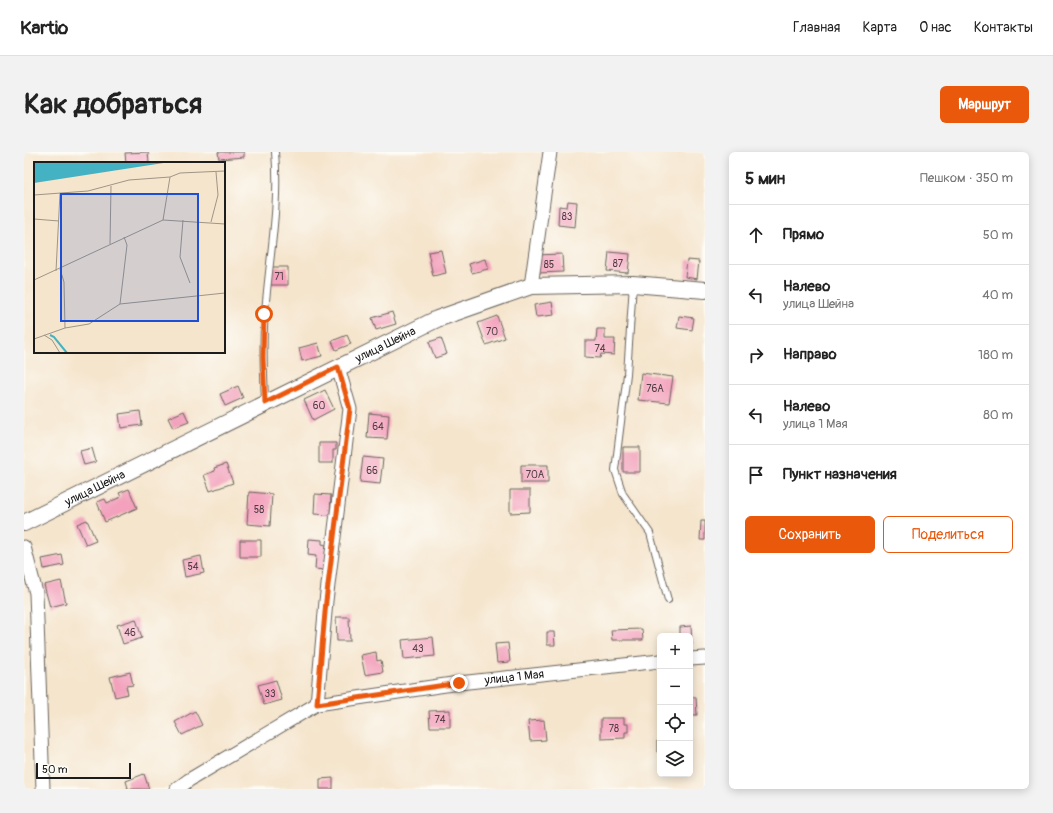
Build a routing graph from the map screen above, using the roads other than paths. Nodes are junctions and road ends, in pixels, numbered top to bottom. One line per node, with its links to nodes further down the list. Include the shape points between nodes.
1 (275, 152): 7 (lane, via 278,180 264,314)
2 (550, 152): 4 (street)
3 (633, 284): 4 (street, улица Шейна); 5 (street, улица Шейна); 10 (lane, via 627,374 615,470 623,494 650,533)
4 (531, 286): 6 (street, улица Шейна, via 437,319)
5 (705, 290)
6 (338, 367): 7 (street, улица Шейна); 14 (street, via 350,409 326,601)
7 (265, 403): 8 (street, улица Шейна)
8 (24, 523)
9 (24, 547): 15 (street, via 36,593)
10 (668, 600)
11 (705, 658): 12 (street)
12 (693, 659)
13 (657, 661): 14 (street, улица 1 Мая, via 459,683)
14 (317, 704): 16 (street, улица 1 Мая)
15 (43, 789)
16 (177, 789)

